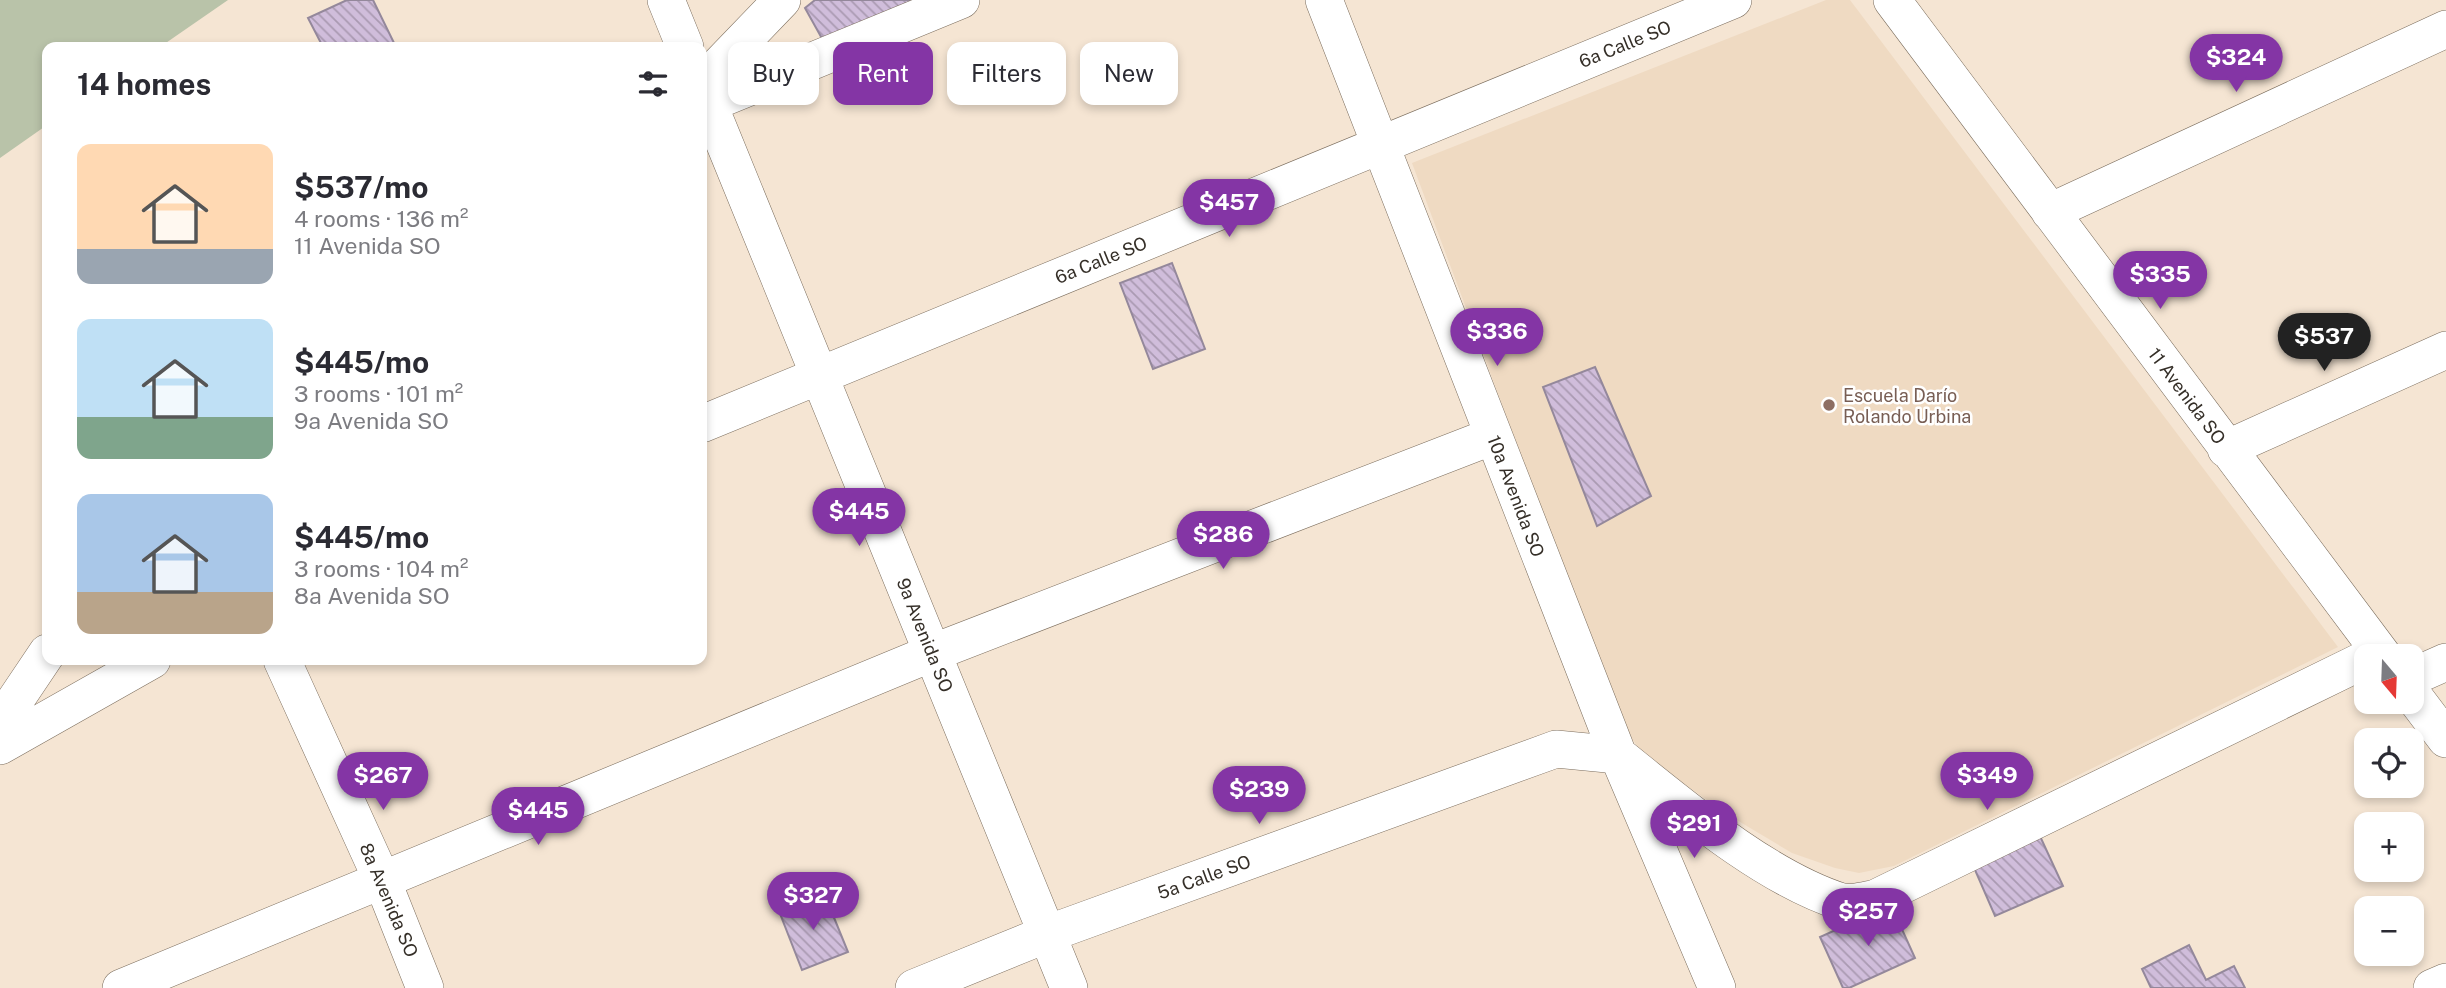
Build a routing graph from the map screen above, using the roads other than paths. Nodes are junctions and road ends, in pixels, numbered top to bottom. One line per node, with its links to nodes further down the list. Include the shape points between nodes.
1 (666, 0): 8 (street)
2 (782, 0): 9 (street)
3 (961, 0): 10 (street)
4 (1324, 0): 12 (street, 10a Avenida SO)
5 (1733, 0): 12 (street, 6a Calle SO)
6 (1892, 0): 13 (street, 11 Avenida SO)
7 (2446, 29): 13 (street)
8 (683, 42)
9 (707, 88)
10 (707, 91)
11 (707, 99): 15 (street, 9a Avenida SO)
12 (1379, 146): 15 (street, 6a Calle SO); 17 (street, 10a Avenida SO)
13 (2050, 212): 18 (street, 11 Avenida SO)
14 (2446, 350): 18 (street)
15 (820, 376): 16 (street, 6a Calle SO); 20 (street, 9a Avenida SO)
16 (707, 422)
17 (1493, 436): 20 (street); 31 (street, 10a Avenida SO)
18 (2226, 449): 19 (street, 11 Avenida SO)
19 (2366, 644)
20 (932, 653): 32 (street); 33 (street, 9a Avenida SO)
21 (42, 660): 28 (street)
22 (2446, 662): 26 (street)
23 (143, 665): 30 (street)
24 (284, 665): 32 (street, 8a Avenida SO)
25 (2354, 666): 31 (street, via 1874,899 1845,903 1781,873 1710,828)
26 (2424, 672)
27 (2424, 710): 29 (street)
28 (0, 723)
29 (2446, 739)
30 (0, 746)
31 (1618, 755): 33 (street, 5a Calle SO, via 1556,750); 39 (street, 10a Avenida SO)
32 (382, 880): 35 (street); 36 (street, 8a Avenida SO)
33 (1047, 934): 37 (street, 5a Calle SO); 38 (street, 9a Avenida SO)
34 (2446, 982): 40 (street)
35 (121, 988)
36 (425, 988)
37 (915, 988)
38 (1069, 988)
39 (1717, 988)
40 (2432, 988)

